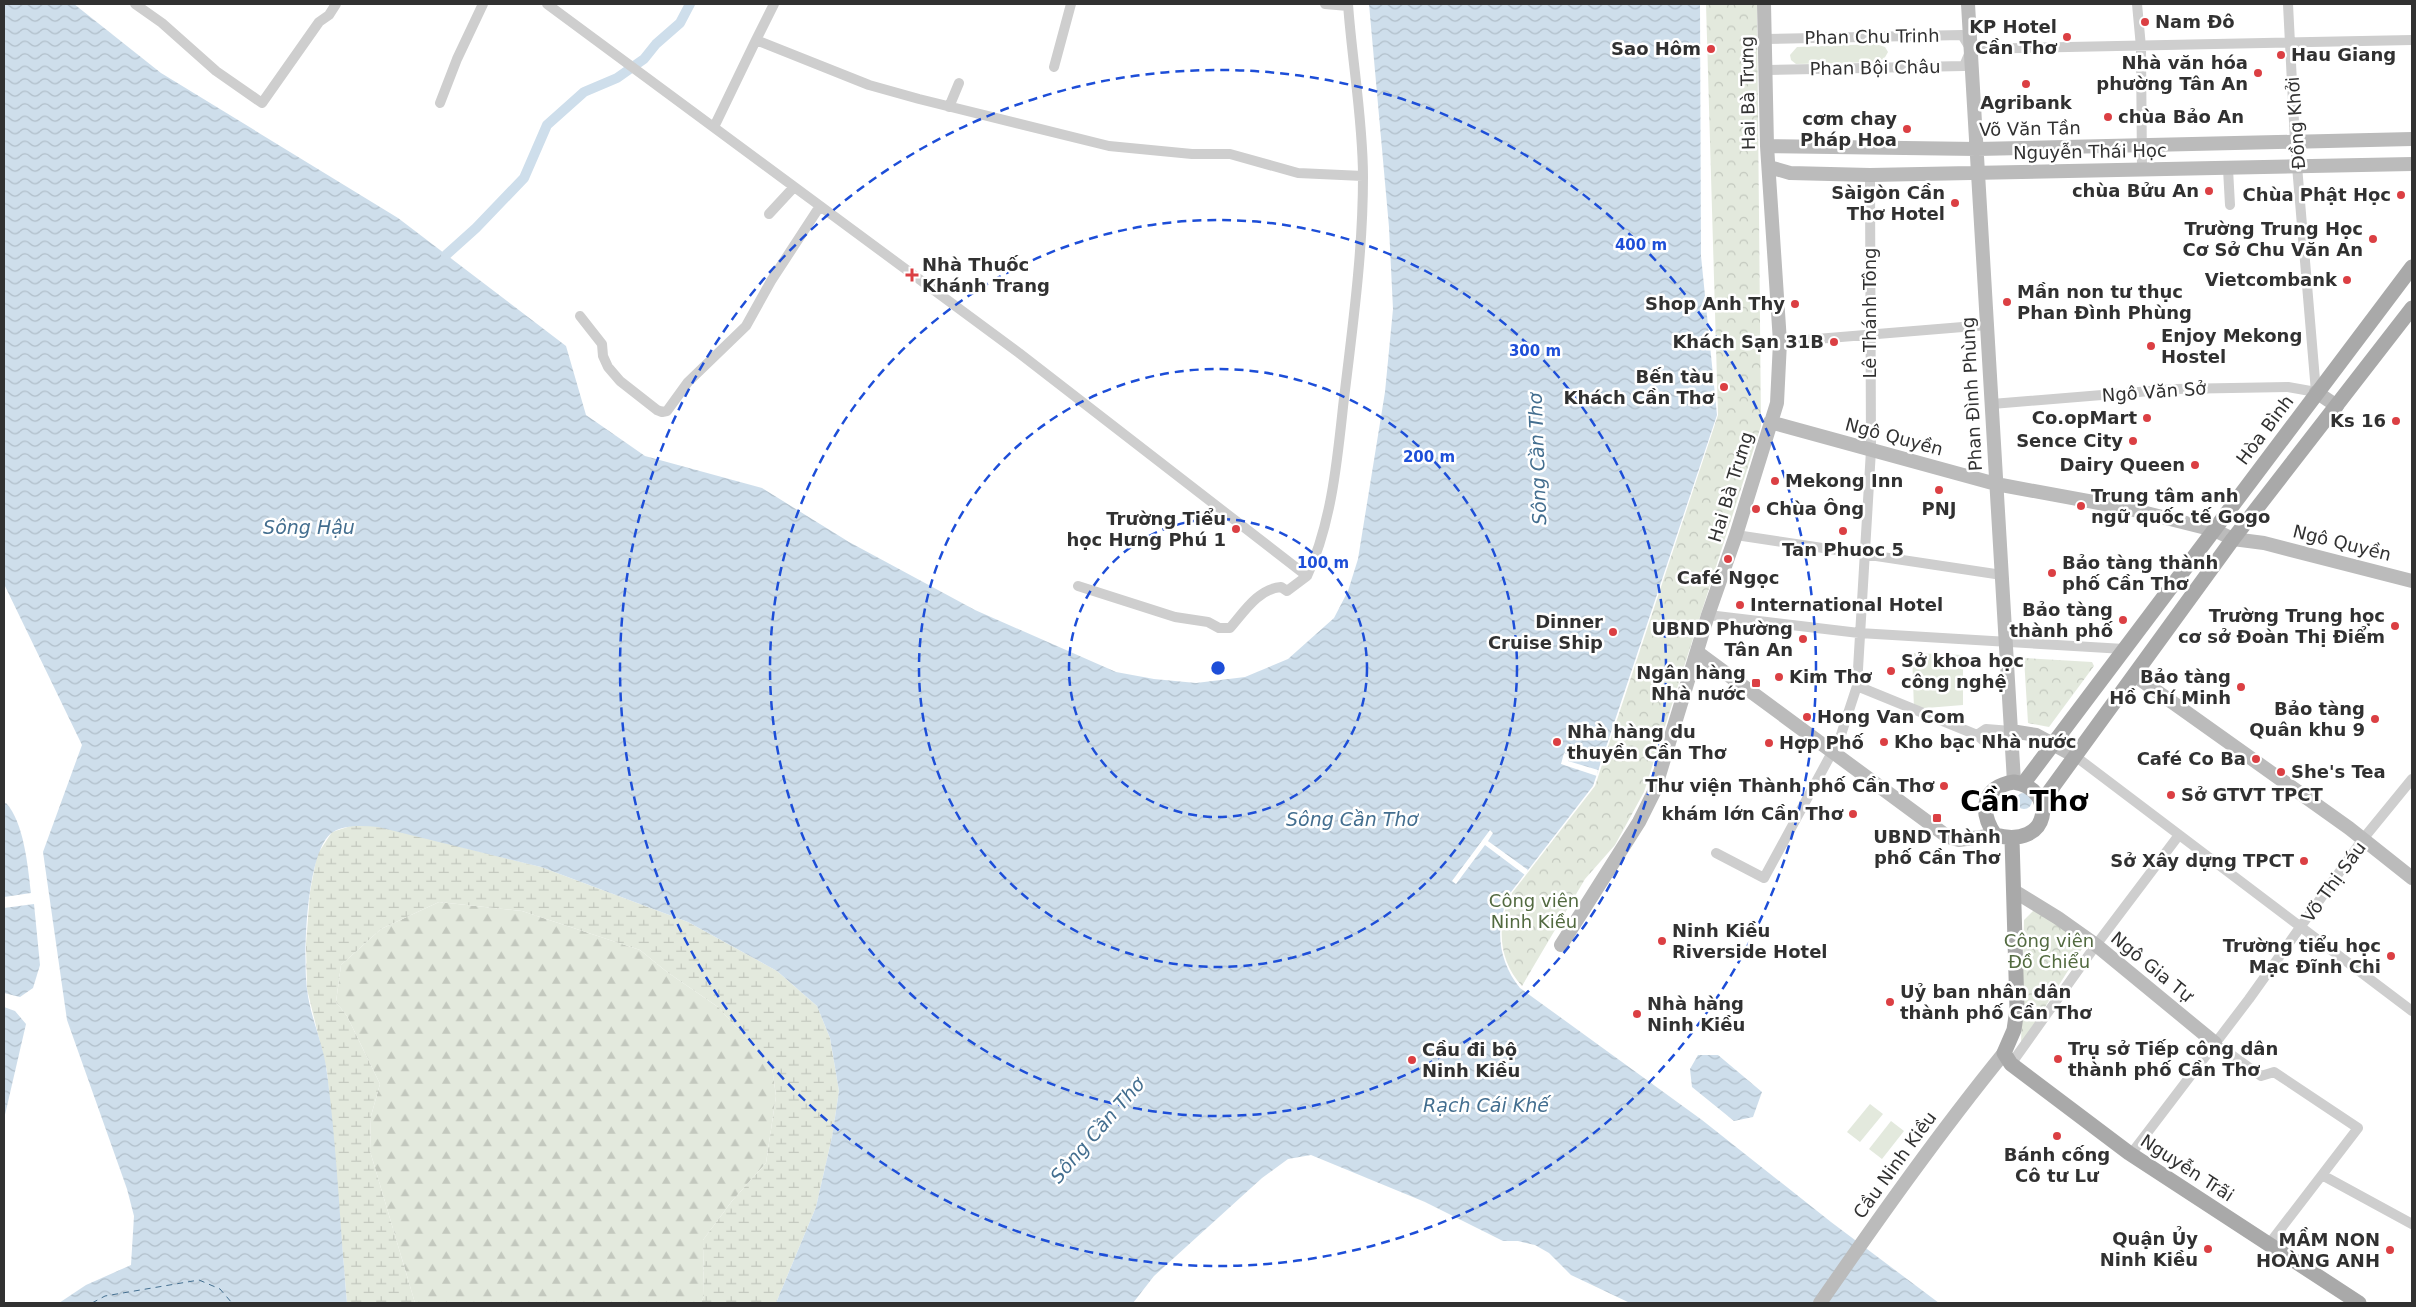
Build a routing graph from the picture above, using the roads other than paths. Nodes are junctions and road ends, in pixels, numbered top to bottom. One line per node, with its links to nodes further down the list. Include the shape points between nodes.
1 (135, 4): 2 (street, via 162,23 216,71 262,103 319,22)
2 (336, 4)
3 (483, 4): 22 (street)
4 (547, 4): 24 (street)
5 (774, 4): 14 (street)
6 (1071, 4): 19 (street)
7 (1325, 4): 12 (street)
8 (1764, 4): 13 (street, Hai Bà Trưng)
9 (1968, 4): 18 (street, Phan Đình Phùng)
10 (2138, 4): 17 (street)
11 (2288, 4): 16 (street, Đồng Khởi)
12 (1348, 5): 37 (street)
13 (1766, 39): 18 (street, Phan Chu Trinh, via 1962,35); 20 (street, Hai Bà Trưng)
14 (756, 40): 23 (street, via 869,85); 24 (street)
15 (2412, 40): 16 (street)
16 (2290, 43): 17 (street); 26 (street, Đồng Khởi)
17 (2141, 47): 18 (street); 28 (street)
18 (1971, 49): 20 (street, Phan Bội Châu, via 1964,66); 29 (street, Phan Đình Phùng)
19 (1054, 67)
20 (1767, 70): 27 (street, Hai Bà Trưng)
21 (959, 83): 23 (street)
22 (440, 103)
23 (949, 107): 37 (street, via 1109,146 1192,154 1230,154 1298,173)
24 (714, 128): 38 (street)
25 (2412, 139): 26 (street, Võ Văn Tần)
26 (2295, 142): 28 (street, Võ Văn Tần); 32 (street, Đồng Khởi)
27 (1767, 146): 29 (street, Võ Văn Tần); 31 (street, Hai Bà Trưng)
28 (2143, 146): 29 (street, Võ Văn Tần); 33 (street)
29 (1977, 149): 35 (street, Phan Đình Phùng)
30 (2412, 164): 32 (street, Nguyễn Thái Học)
31 (1769, 167): 36 (street, Nguyễn Thái Học, via 1790,173); 47 (street, Hai Bà Trưng)
32 (2299, 167): 34 (street, Nguyễn Thái Học); 48 (street, Đồng Khởi)
33 (2142, 170): 34 (street, Nguyễn Thái Học); 35 (street, Nguyễn Thái Học)
34 (2228, 170): 39 (street)
35 (1978, 173): 36 (street, Nguyễn Thái Học); 45 (street, Phan Đình Phùng)
36 (1870, 175): 46 (street, Lê Thánh Tông)
37 (1363, 176): 59 (street, via 1361,245 1340,437 1328,508 1315,560)
38 (794, 187): 40 (street); 41 (street)
39 (2230, 205)
40 (820, 206): 44 (street, via 746,326 688,382 667,411 657,410 620,381 608,367 598,338); 59 (street, via 1019,353)
41 (769, 214)
42 (2412, 267): 48 (main road, Hòa Bình)
43 (2412, 308): 50 (main road)
44 (580, 316)
45 (1987, 325): 46 (street); 49 (street, Phan Đình Phùng)
46 (1871, 334): 47 (street); 52 (street, Lê Thánh Tông)
47 (1780, 342): 51 (street, Hai Bà Trưng, via 1777,403)
48 (2316, 392): 49 (street, Ngô Văn Sở, via 2288,386 2175,389); 50 (street); 54 (main road, Hòa Bình)
49 (1992, 404): 53 (street, Phan Đình Phùng)
50 (2337, 406): 56 (main road)
51 (1770, 422): 52 (street, Ngô Quyền); 55 (street, Hai Bà Trưng)
52 (1871, 450): 53 (street, Ngô Quyền); 57 (street, Lê Thánh Tông)
53 (1996, 484): 54 (street, Ngô Quyền, via 2126,508); 58 (street, Phan Đình Phùng)
54 (2214, 530): 56 (street, Ngô Quyền); 65 (main road, Hòa Bình)
55 (1736, 535): 57 (street); 62 (street, Hai Bà Trưng)
56 (2233, 540): 60 (street, Ngô Quyền, via 2264,543); 67 (main road)
57 (1863, 554): 58 (street); 63 (street, Lê Thánh Tông)
58 (2002, 575): 64 (street, Phan Đình Phùng)
59 (1307, 576): 61 (street, via 1287,591 1281,587 1271,588 1260,594 1230,628 1224,629 1208,622 1174,617)
60 (2412, 580)
61 (1078, 586)
62 (1708, 615): 63 (street); 66 (street, Hai Bà Trưng)
63 (1858, 633): 64 (street); 68 (street, Lê Thánh Tông)
64 (2006, 642): 65 (street); 69 (street, Phan Đình Phùng)
65 (2124, 649): 70 (main road, Hòa Bình)
66 (1697, 652): 71 (street); 84 (street, Hai Bà Trưng, via 1654,792 1639,822)
67 (2134, 675): 72 (main road); 79 (street)
68 (1857, 686): 69 (street, via 1977,735 1985,742); 71 (street, Lê Thánh Tông)
69 (2011, 737): 70 (street, via 2036,735); 74 (street, Phan Đình Phùng)
70 (2054, 743): 72 (street); 74 (main road, Hòa Bình)
71 (1835, 753): 76 (street, via 1948,837 1959,840); 80 (street, Lê Thánh Tông, via 1829,758 1764,878)
72 (2075, 756): 75 (main road); 77 (street)
73 (2412, 779): 79 (street, Võ Thị Sáu)
74 (2018, 783): 75 (main road, via 2031,788); 76 (main road, via 2004,784 1989,796 1985,815)
75 (2041, 803): 78 (main road, via 2036,828 2029,835)
76 (1995, 835): 78 (main road)
77 (2179, 835): 83 (street); 85 (street)
78 (2012, 839): 82 (main road)
79 (2363, 840): 81 (street); 83 (street, Võ Thị Sáu)
80 (1716, 853)
81 (2412, 878)
82 (2014, 891): 85 (street, Ngô Gia Tự); 88 (main road, via 2017,1009)
83 (2301, 927): 86 (street); 87 (street, Võ Thị Sáu)
84 (1561, 945)
85 (2096, 945): 87 (street, Ngô Gia Tự); 88 (street)
86 (2412, 1011)
87 (2215, 1043): 89 (street, Võ Thị Sáu); 90 (street, via 2261,1076 2274,1072 2358,1128)
88 (2008, 1058): 89 (main road, Nguyễn Trãi); 93 (street, Cầu Ninh Kiều, via 1970,1095)
89 (2131, 1154): 92 (main road, Nguyễn Trãi)
90 (2322, 1175): 91 (street); 92 (street)
91 (2412, 1224)
92 (2268, 1244): 94 (main road, Nguyễn Trãi)
93 (1820, 1303)
94 (2359, 1303)

